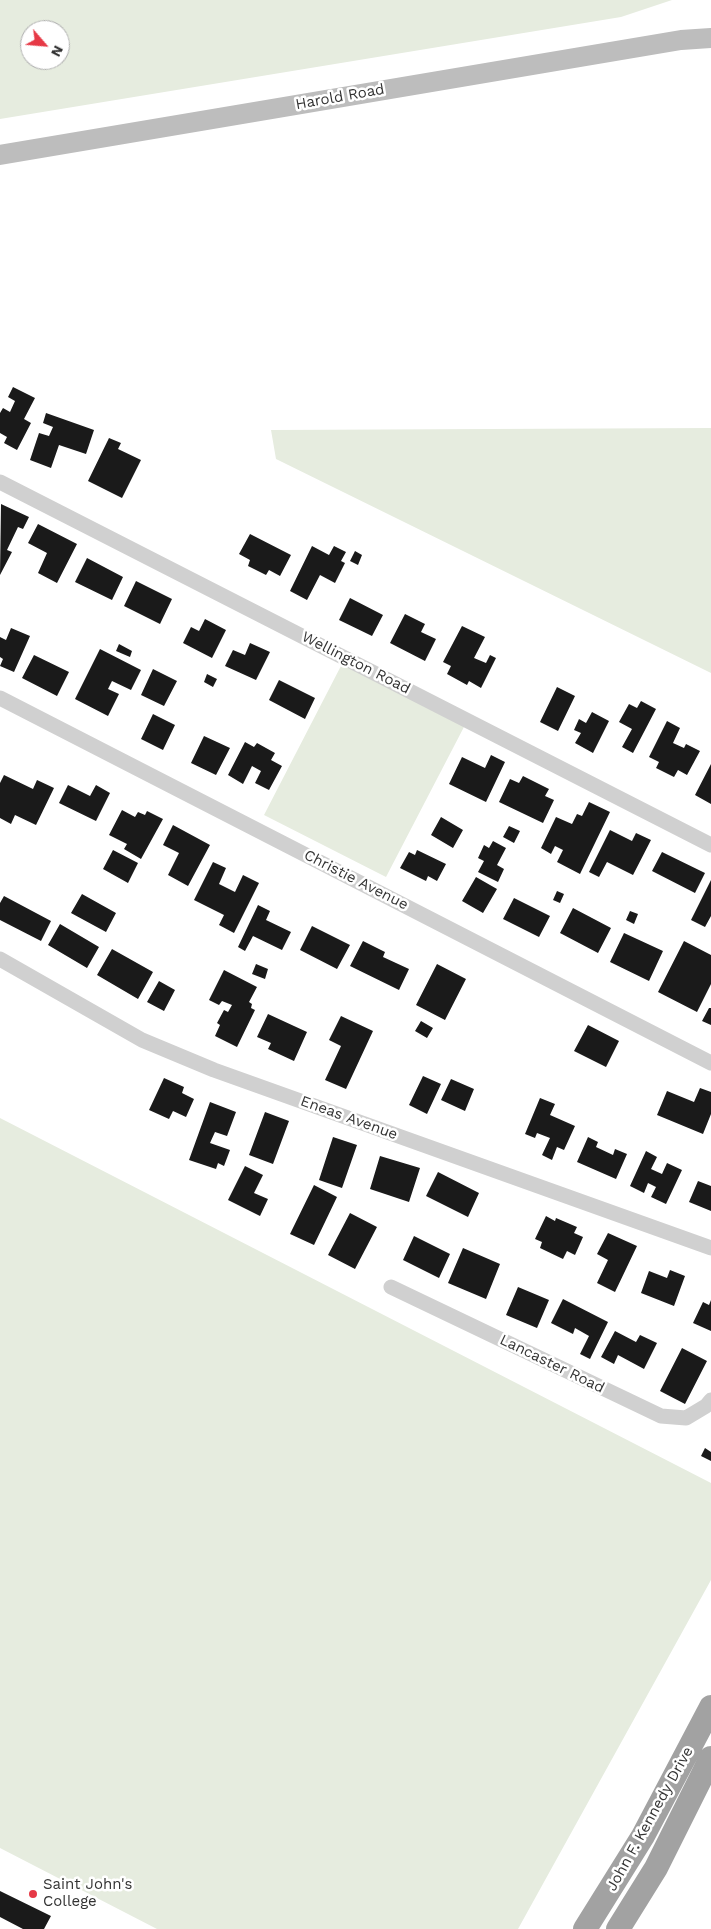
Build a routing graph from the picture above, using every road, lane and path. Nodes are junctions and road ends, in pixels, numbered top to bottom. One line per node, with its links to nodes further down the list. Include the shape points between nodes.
1 (711, 29): 3 (main road, Harold Road)
2 (711, 38): 3 (main road, Harold Road)
3 (681, 40): 4 (main road, Harold Road)
4 (0, 155)
5 (0, 482): 7 (street, Wellington Road)
6 (0, 698): 9 (street, Christie Avenue)
7 (711, 845)
8 (0, 958): 10 (street, Eneas Avenue, via 142,1040 214,1070)
9 (711, 1063)
10 (711, 1248)
11 (391, 1287): 12 (street, Lancaster Road, via 661,1416 686,1418)
12 (711, 1400)
13 (711, 1707): 15 (highway, John F. Kennedy Drive, via 643,1836)
14 (711, 1758): 16 (highway, John F. Kennedy Drive, via 656,1868)
15 (585, 1929)
16 (618, 1929)

